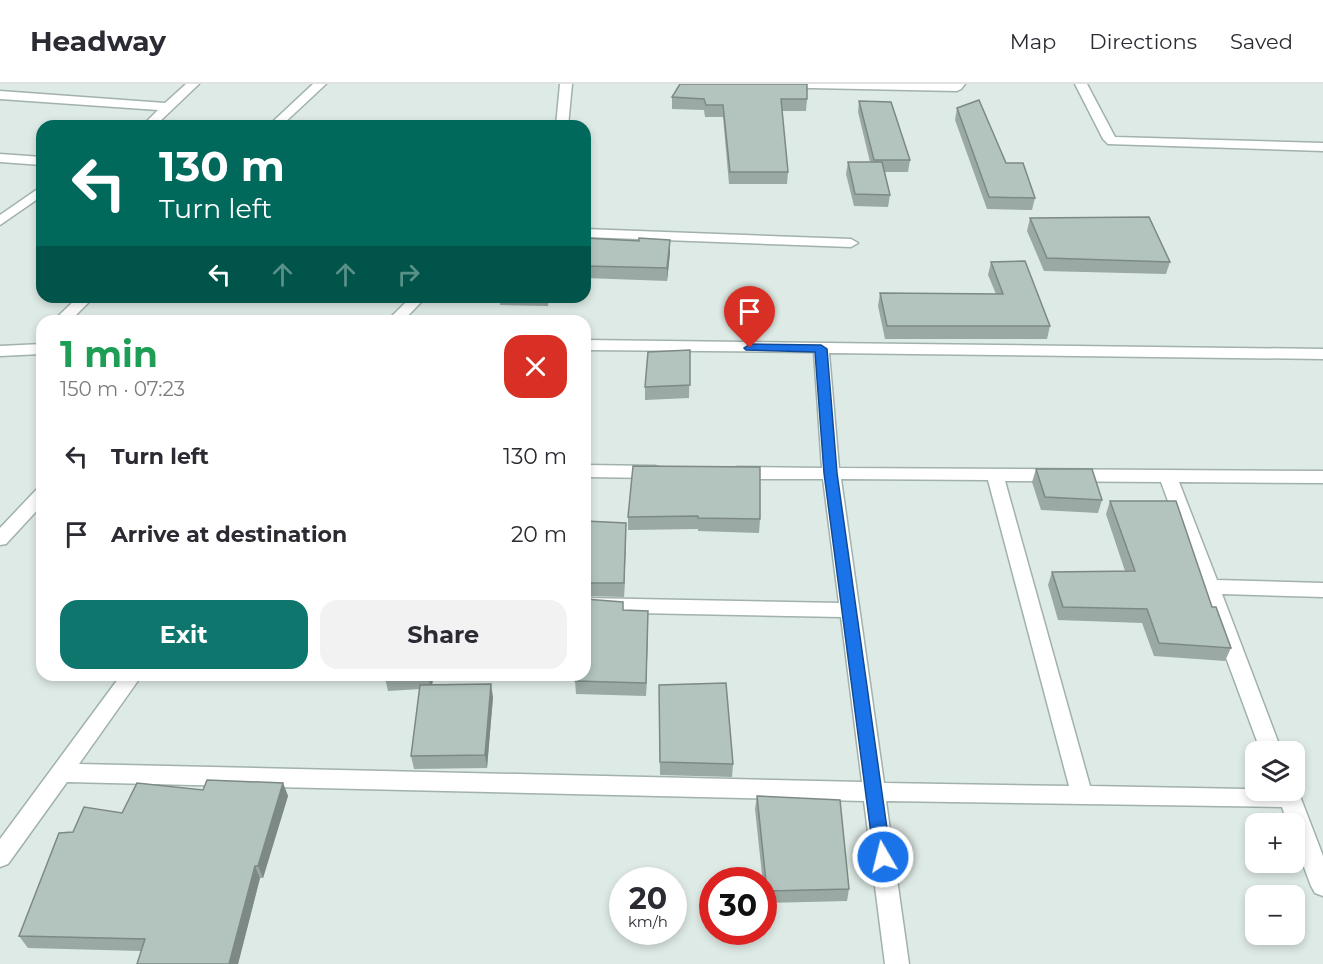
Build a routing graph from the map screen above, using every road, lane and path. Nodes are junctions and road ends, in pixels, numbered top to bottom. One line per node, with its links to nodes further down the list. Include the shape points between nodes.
1 (193, 84): 8 (street)
2 (320, 84): 10 (street)
3 (566, 84): 11 (street)
4 (762, 84): 5 (street)
5 (959, 84)
6 (1081, 84): 12 (street, via 1113,141)
7 (0, 95): 8 (street)
8 (168, 107): 9 (street)
9 (154, 120)
10 (281, 120)
11 (563, 120)
12 (1323, 147)
13 (0, 158): 14 (street)
14 (36, 161)
15 (36, 194): 16 (street)
16 (0, 221)
17 (591, 233): 18 (street)
18 (851, 243)
19 (80, 303): 21 (street)
20 (413, 303): 22 (street)
21 (68, 315)
22 (401, 315)
23 (591, 345): 24 (street)
24 (821, 349): 27 (street); 31 (street)
25 (36, 350): 26 (street)
26 (0, 351)
27 (1323, 354)
28 (591, 471): 29 (street)
29 (667, 472)
30 (726, 472): 31 (street)
31 (831, 473): 32 (street); 40 (street)
32 (994, 474): 33 (street); 46 (street)
33 (1168, 476): 34 (street); 37 (street)
34 (1323, 477)
35 (36, 500): 36 (street)
36 (0, 539)
37 (1210, 586): 38 (street); 42 (street)
38 (1323, 590)
39 (591, 605): 40 (street)
40 (849, 610): 44 (street)
41 (128, 681): 43 (street)
42 (1268, 741)
43 (61, 773): 44 (street); 48 (street)
44 (874, 792): 46 (street); 50 (street)
45 (1245, 794): 46 (street)
46 (1082, 795)
47 (1291, 801): 49 (street)
48 (0, 857)
49 (1323, 886)
50 (897, 964)

